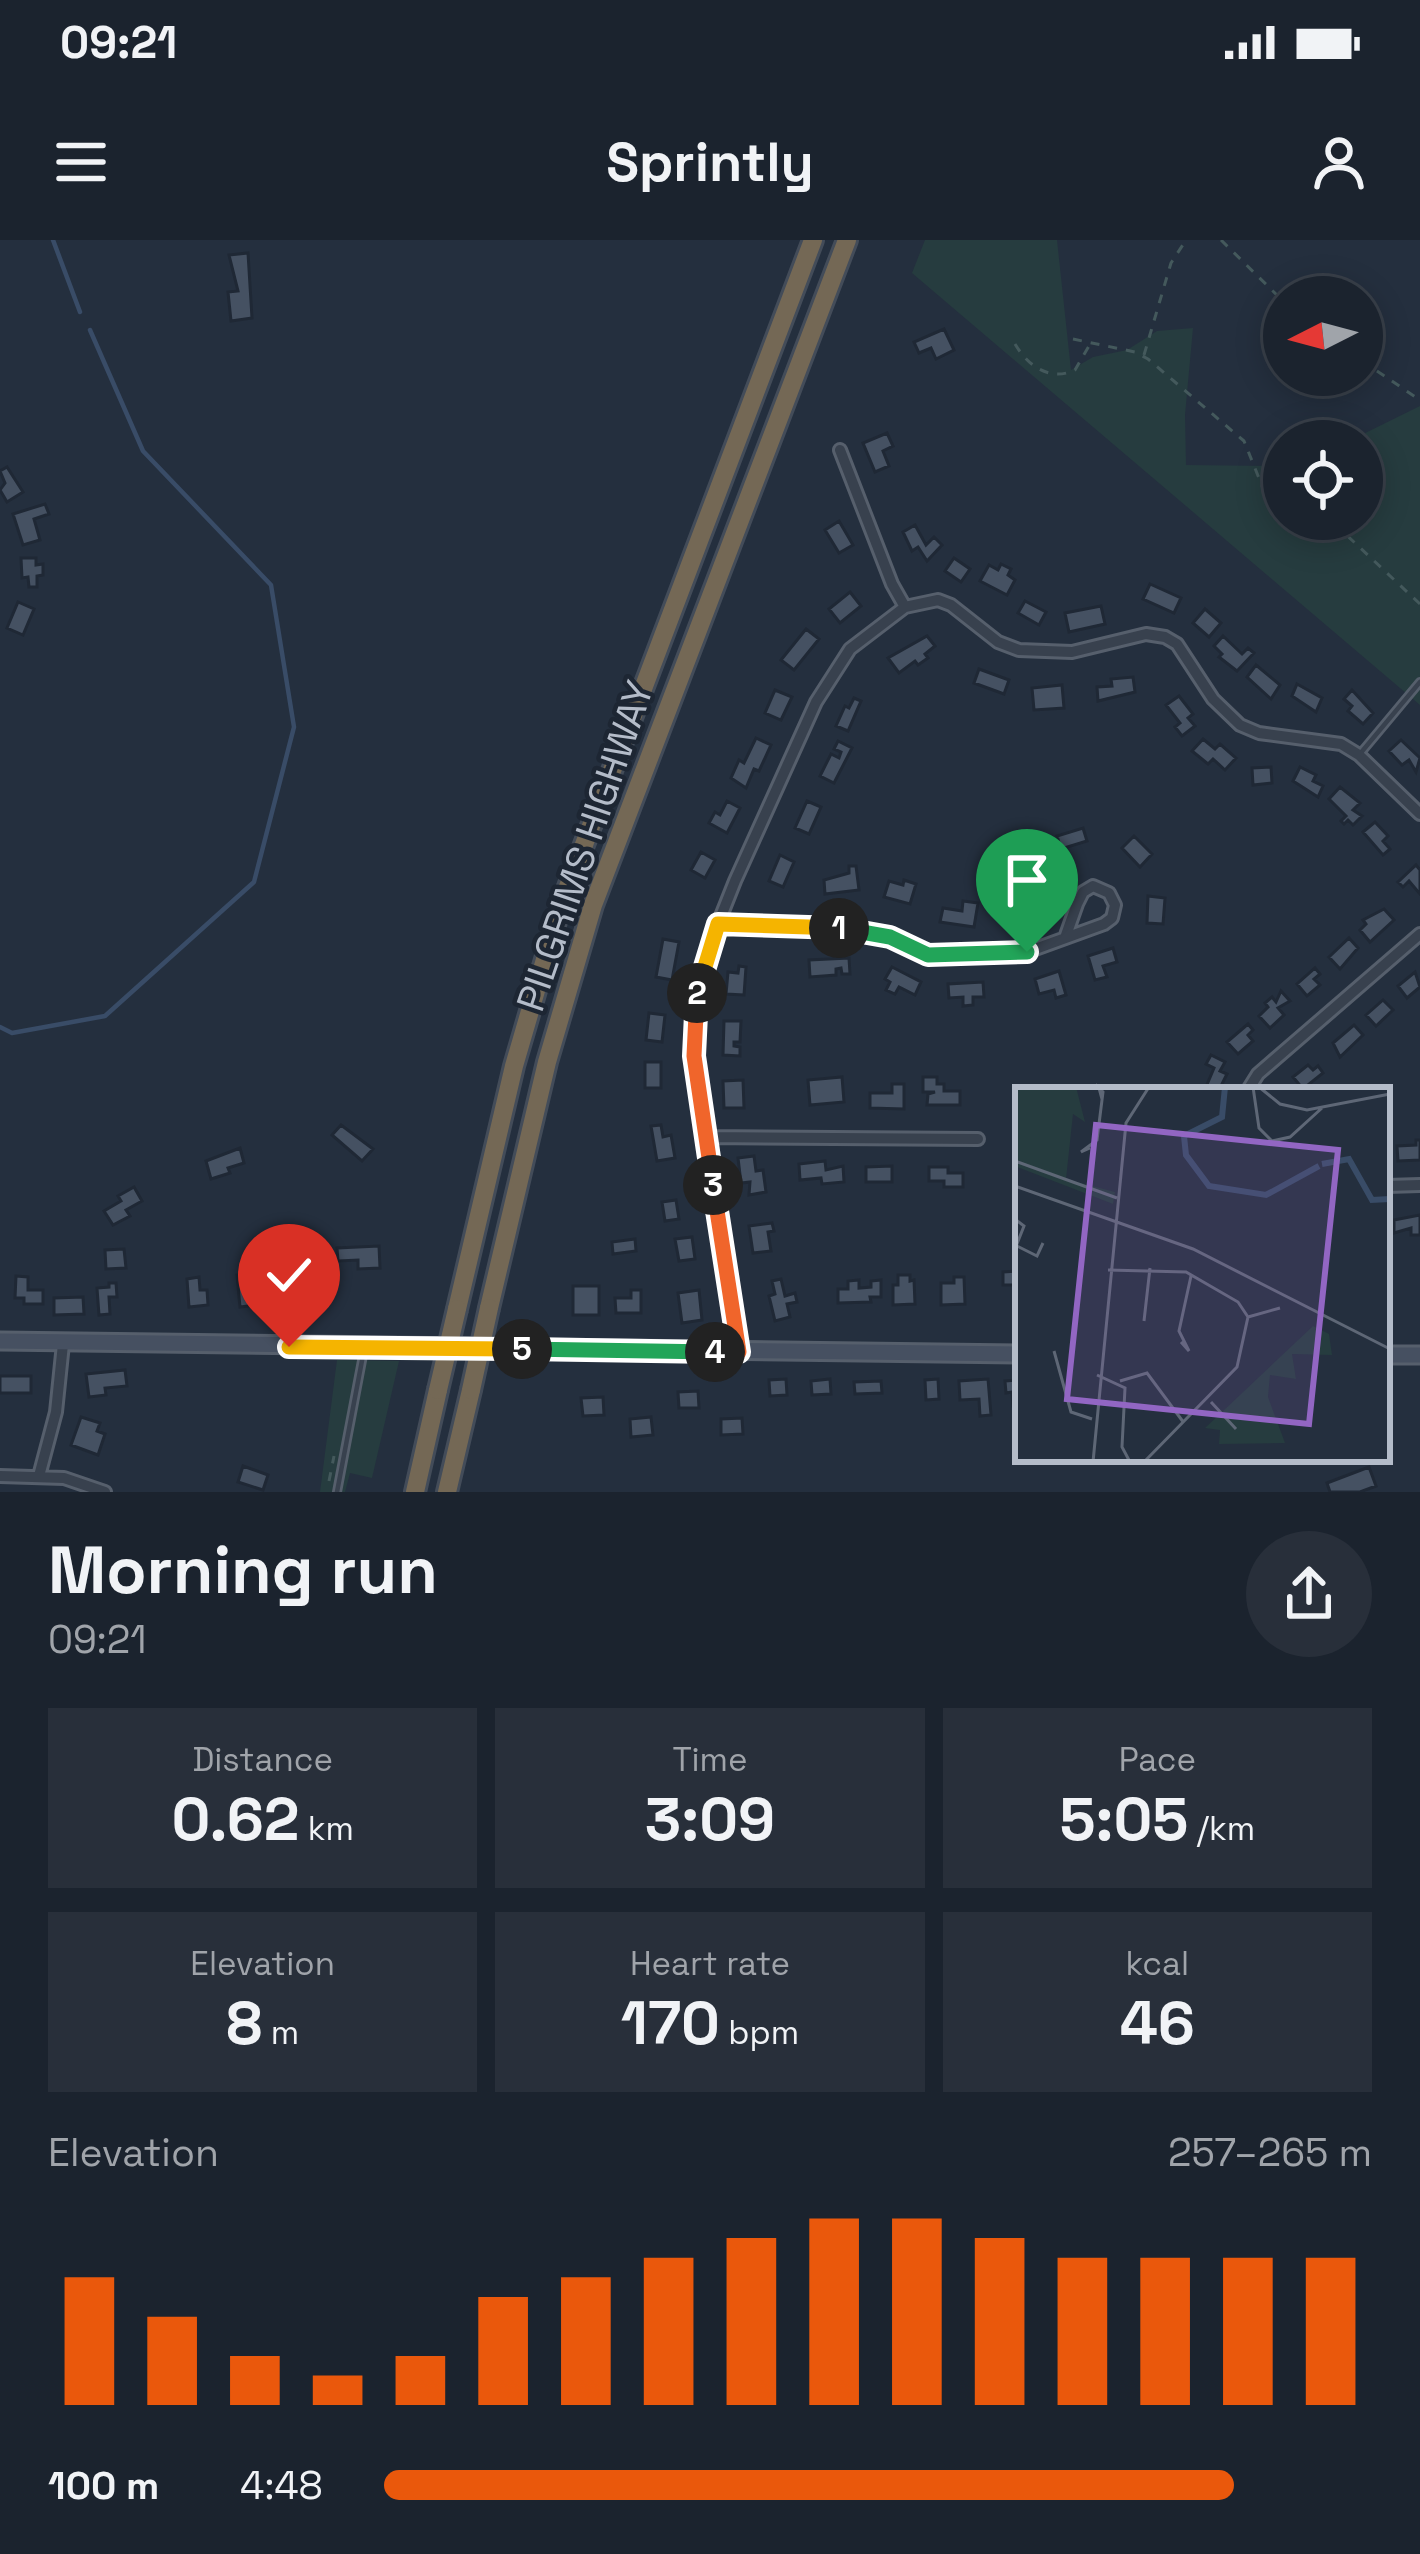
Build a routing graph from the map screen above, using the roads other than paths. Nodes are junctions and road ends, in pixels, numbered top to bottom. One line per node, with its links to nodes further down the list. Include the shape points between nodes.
1 (813, 240): 27 (highway, PILGRIMS HIGHWAY, bridge, via 567,885 520,1042)
2 (847, 240): 28 (highway, PILGRIMS HIGHWAY, bridge, via 593,905 547,1062)
3 (841, 450): 4 (street)
4 (905, 607): 6 (street, via 938,600 998,642 1043,653 1165,637 1240,725 1324,739); 8 (street, via 834,670)
5 (1420, 682): 6 (lane)
6 (1359, 755): 7 (street)
7 (1420, 814)
8 (718, 924): 10 (street, via 869,931 946,956 1012,955); 12 (street, via 693,1035)
9 (1420, 934): 11 (street)
10 (1065, 938): 10 (street, via 1083,892 1094,886 1109,893 1112,918)
11 (1250, 1087)
12 (706, 1137): 13 (street); 19 (street)
13 (978, 1139)
14 (1420, 1185): 15 (street)
15 (1390, 1186)
16 (0, 1342): 17 (street)
17 (63, 1344): 18 (street); 24 (street)
18 (364, 1347): 19 (street); 26 (lane)
19 (739, 1352): 20 (street)
20 (1015, 1354)
21 (1420, 1354): 22 (street)
22 (1390, 1355)
23 (0, 1476): 24 (street)
24 (39, 1476): 25 (street)
25 (105, 1492)
26 (337, 1492)
27 (415, 1492)
28 (447, 1492)

